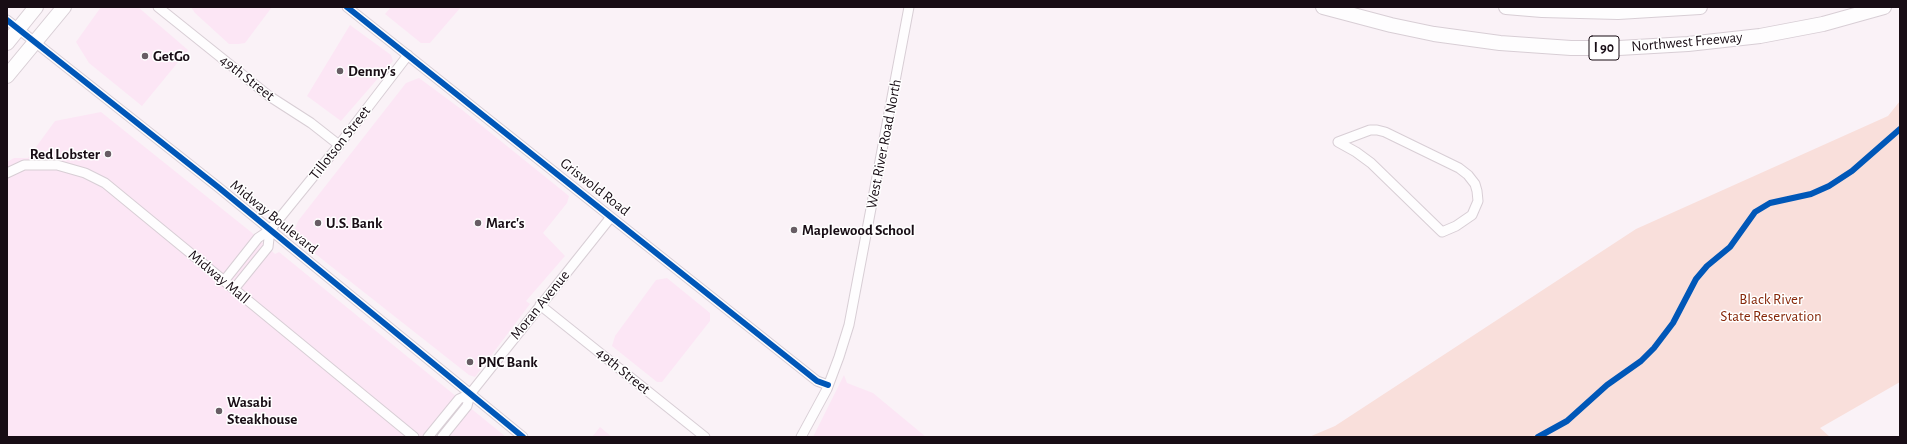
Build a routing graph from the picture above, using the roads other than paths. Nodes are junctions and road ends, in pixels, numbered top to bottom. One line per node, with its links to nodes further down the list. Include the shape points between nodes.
1 (36, 7): 11 (highway)
2 (64, 7): 12 (highway)
3 (158, 7): 16 (street, 49th Street, via 269,96)
4 (347, 7): 14 (street, Griswold Road)
5 (909, 7): 24 (street, West River Road North, via 853,305 839,357)
6 (1323, 7): 9 (highway, Northwest Freeway / I 90, via 1434,34 1500,42 1595,48 1688,44 1760,36 1823,24)
7 (1506, 7): 8 (highway, via 1618,12)
8 (1700, 7)
9 (1884, 7)
10 (7, 20): 11 (street, Midway Boulevard)
11 (19, 29): 12 (street, Midway Boulevard); 13 (highway)
12 (36, 41): 15 (highway); 20 (street, Midway Boulevard)
13 (7, 43)
14 (408, 55): 16 (street, Tillotson Street); 19 (street, Griswold Road)
15 (7, 76)
16 (339, 145): 20 (street, Tillotson Street)
17 (1356, 152): 17 (street, via 1338,142 1370,130 1385,132 1459,168 1468,175 1477,191 1476,209 1466,221 1442,232 1371,163)
18 (7, 173): 21 (street, Midway Mall, via 24,165 57,165 85,173 105,183)
19 (611, 217): 23 (street, Moran Avenue); 24 (street, Griswold Road, via 817,381)
20 (270, 230): 21 (street, Tillotson Street, via 258,238); 22 (street, Tillotson Street, via 268,247); 25 (street, Midway Boulevard)
21 (224, 281): 22 (street, Midway Mall)
22 (234, 289): 26 (street, Midway Mall)
23 (540, 305): 25 (street, Moran Avenue); 30 (street, 49th Street)
24 (828, 385): 31 (street, West River Road North)
25 (470, 394): 27 (street, Moran Avenue, via 459,399); 28 (street, Moran Avenue, via 468,406); 29 (street, Midway Boulevard)
26 (414, 437)
27 (428, 437)
28 (442, 437)
29 (523, 437)
30 (705, 437)
31 (801, 437)

